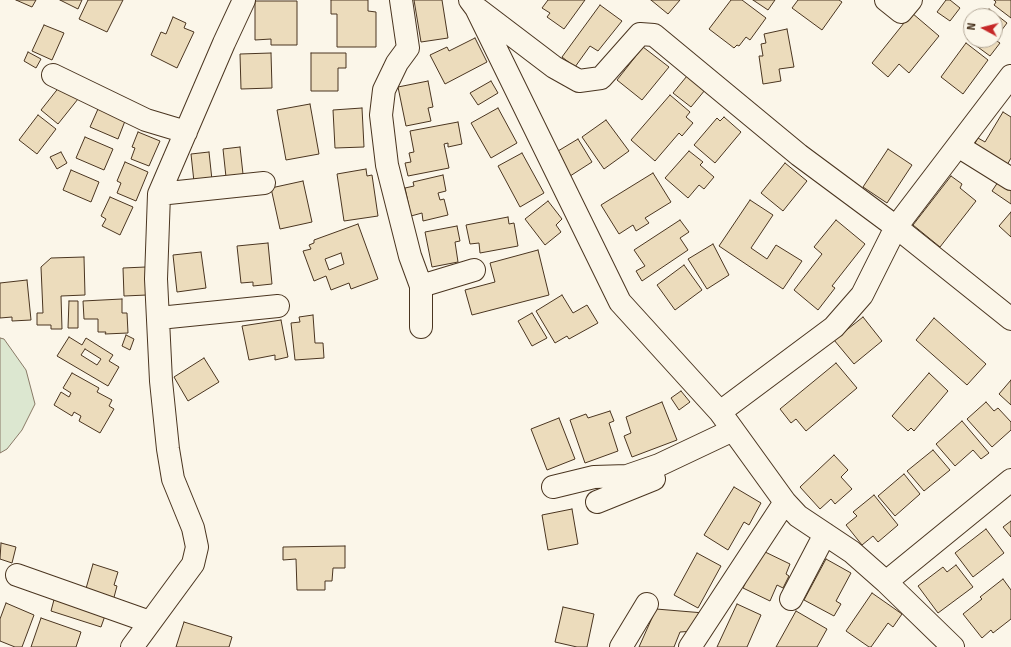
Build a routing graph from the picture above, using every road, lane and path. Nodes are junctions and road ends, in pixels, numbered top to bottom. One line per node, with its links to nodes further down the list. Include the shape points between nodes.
1 (244, 0): 8 (street)
2 (401, 0): 15 (street, via 408,48 397,63 384,90 381,115 387,165)
3 (886, 0): 4 (street, via 901,12)
4 (911, 0)
5 (473, 4): 13 (street, via 554,67 579,81 601,78 640,34 654,36 800,155); 20 (street, via 620,302)
6 (53, 75): 8 (street, via 146,120)
7 (1011, 76): 9 (street)
8 (186, 132): 12 (street)
9 (958, 146): 10 (street); 13 (street)
10 (1011, 178)
11 (264, 183): 12 (street)
12 (159, 194): 17 (street, via 156,279)
13 (896, 228): 18 (street); 20 (street, via 862,295 834,326)
14 (474, 270): 15 (street)
15 (420, 286): 19 (street)
16 (278, 306): 17 (street)
17 (159, 318): 31 (street, via 161,381 173,479 193,528 197,547 192,564)
18 (1011, 319)
19 (422, 326)
20 (720, 412): 21 (street)
21 (737, 435): 23 (street, via 627,476 594,477); 24 (street, via 634,488); 25 (street)
22 (1011, 480): 28 (street)
23 (552, 487)
24 (597, 502)
25 (785, 502): 26 (street, via 798,516); 35 (street)
26 (825, 534): 28 (street, via 852,552); 29 (street)
27 (17, 575): 31 (street)
28 (886, 582): 32 (street)
29 (791, 599)
30 (647, 604): 34 (street)
31 (150, 622): 33 (street)
32 (932, 639): 36 (street)
33 (132, 647)
34 (621, 647)
35 (690, 647)
36 (953, 647)

